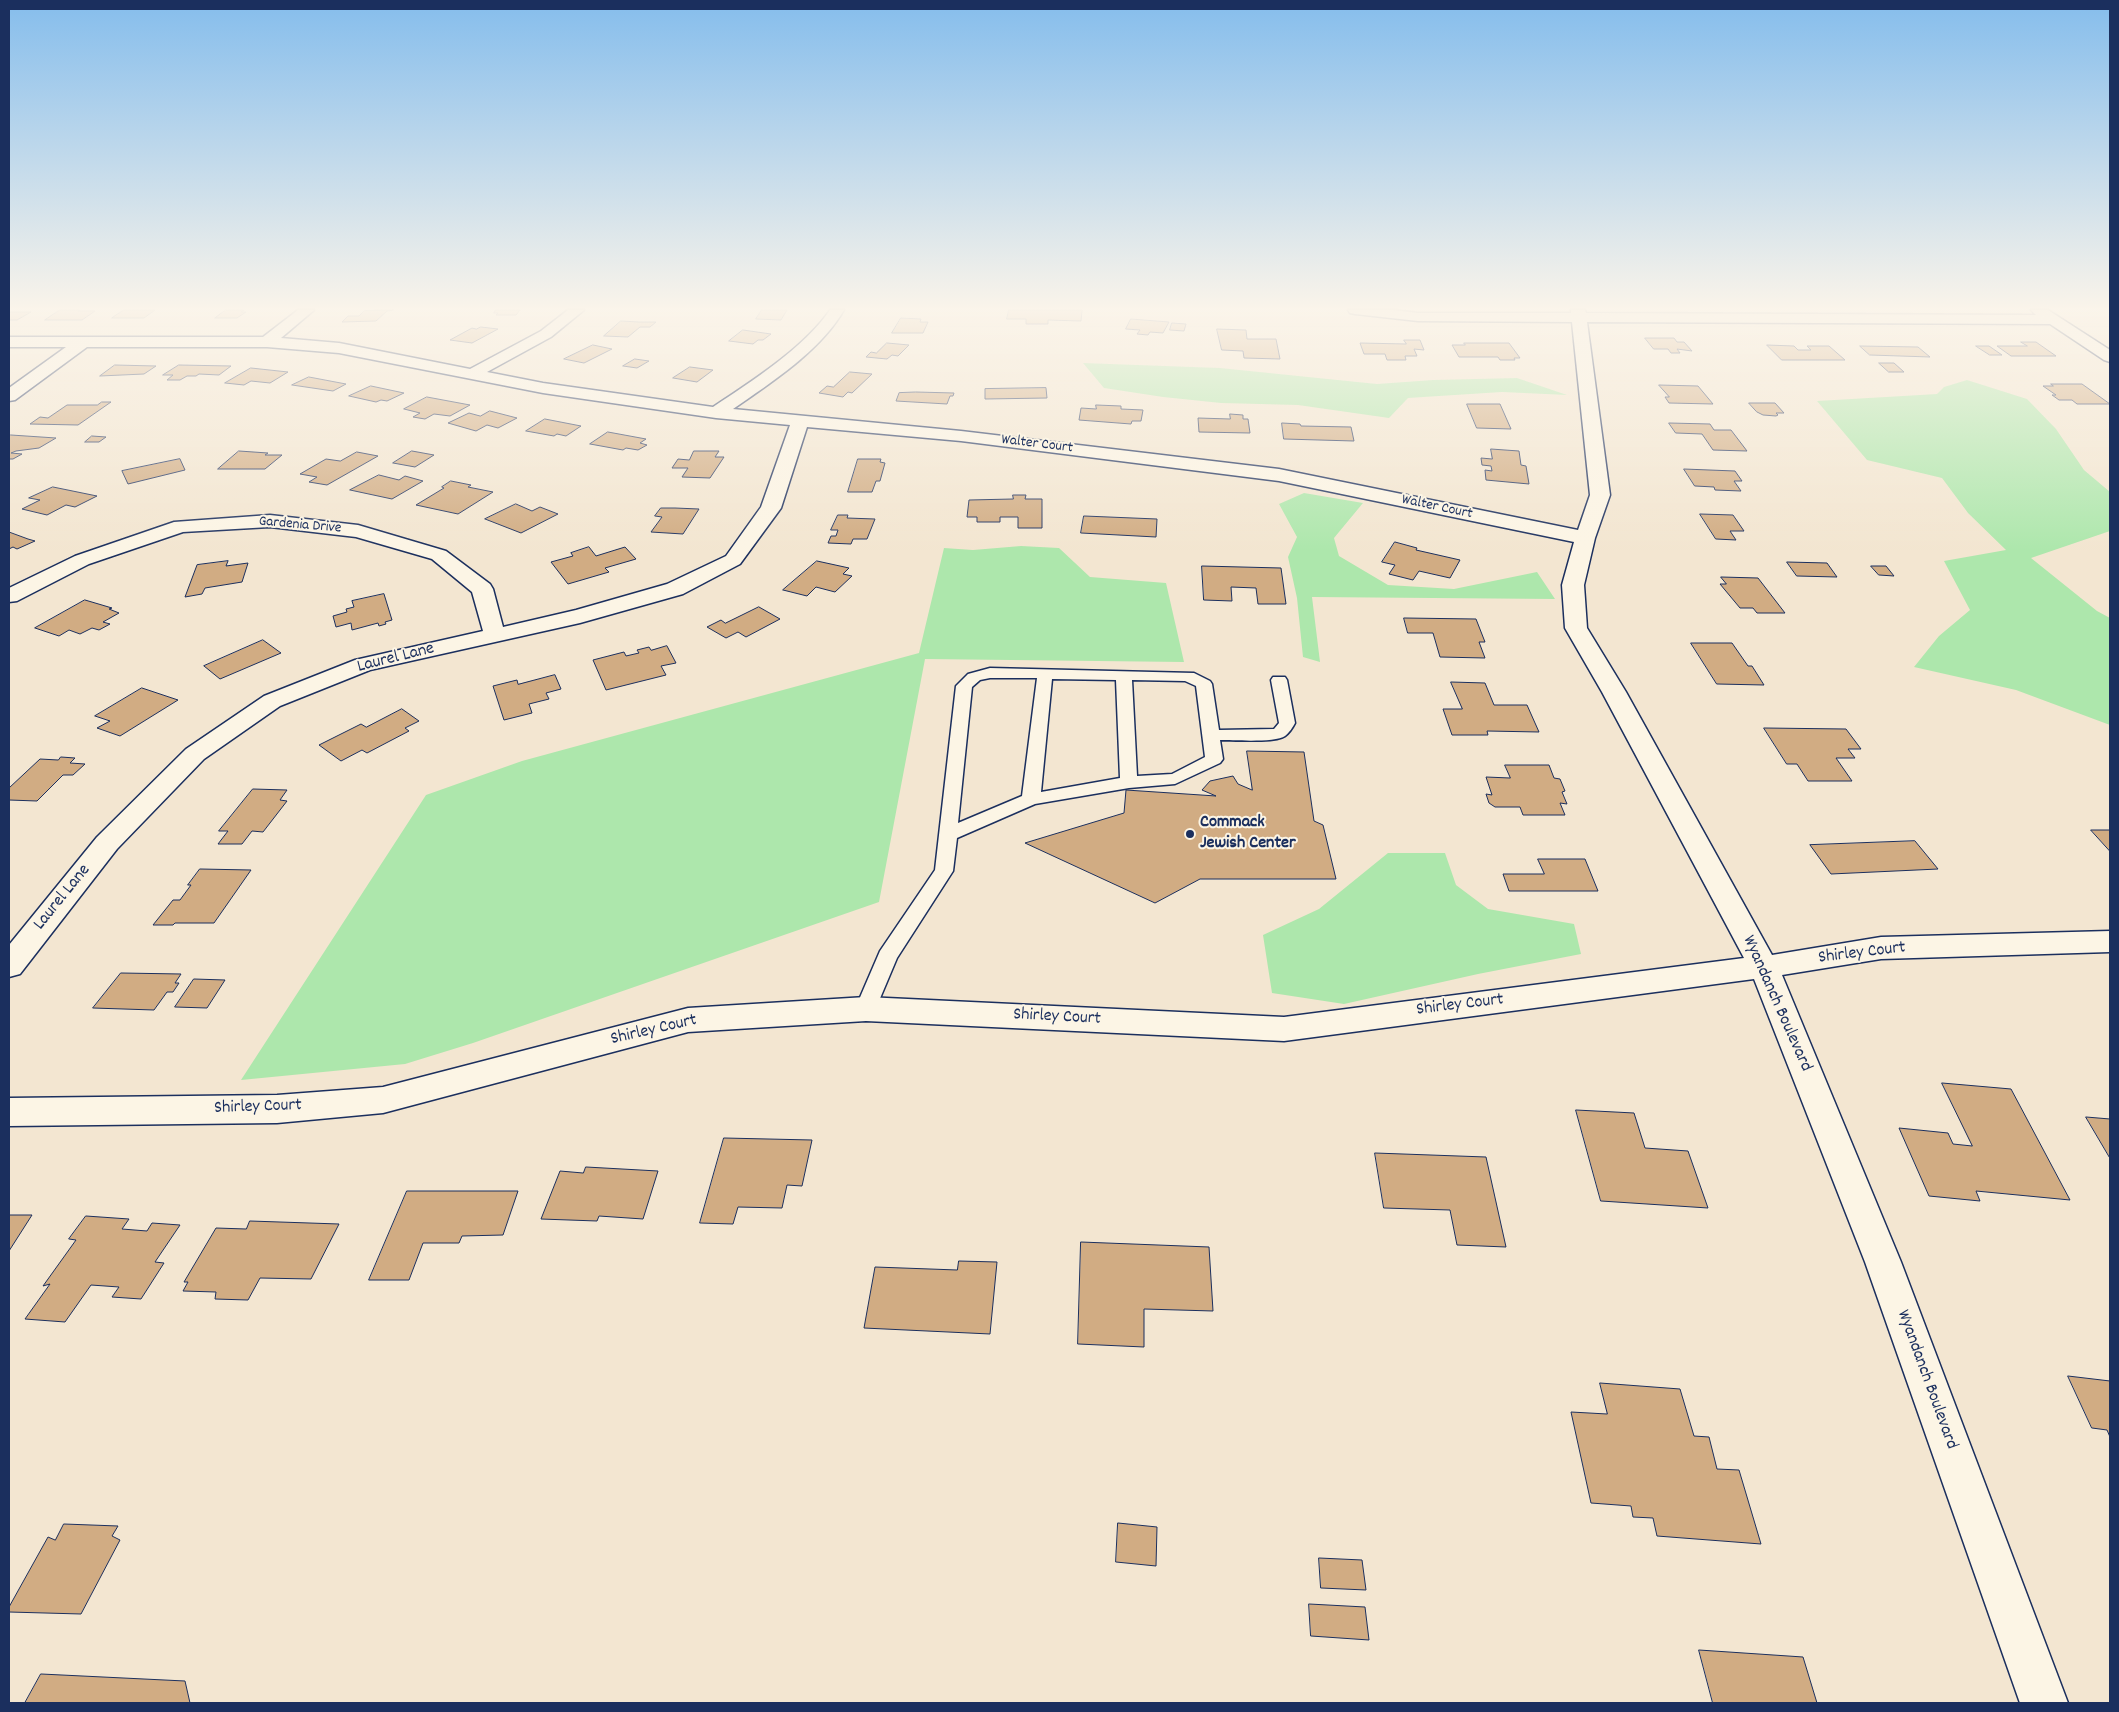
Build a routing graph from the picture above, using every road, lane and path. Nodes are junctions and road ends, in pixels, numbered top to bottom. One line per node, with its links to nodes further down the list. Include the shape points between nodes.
1 (556, 390): 4 (street, Walter Court)
2 (749, 390): 4 (street)
3 (1588, 390): 6 (street, Wyandanch Boulevard, via 1600,495)
4 (716, 413): 5 (street, Walter Court)
5 (800, 422): 6 (street, Walter Court, via 961,436 1280,475); 8 (street, Laurel Lane, via 771,508 734,560 675,589)
6 (1585, 538): 18 (street, Wyandanch Boulevard, via 1574,585 1576,628)
7 (9, 596): 8 (street, Gardenia Drive, via 82,560 181,526 270,521 358,531 439,555 482,589)
8 (495, 636): 17 (street, Laurel Lane, via 362,665 272,701 195,754 107,843)
9 (1045, 674): 10 (lane); 14 (lane); 15 (lane, via 990,673 974,677 964,686)
10 (1124, 675): 12 (lane, via 1188,676 1204,684); 13 (lane)
11 (1279, 680): 12 (lane, via 1287,723 1279,733)
12 (1210, 735): 13 (lane, via 1214,759 1175,779)
13 (1129, 782): 14 (lane)
14 (1031, 799): 15 (lane)
15 (948, 835): 19 (lane, via 944,871 887,956)
16 (2110, 941): 18 (street, Shirley Court, via 1880,948)
17 (9, 966)
18 (1764, 968): 19 (street, Shirley Court, via 1284,1029); 21 (street, Wyandanch Boulevard, via 1882,1262)
19 (866, 1009): 20 (street, Shirley Court, via 688,1020 382,1100 277,1109)
20 (9, 1112)
21 (2044, 1703)

